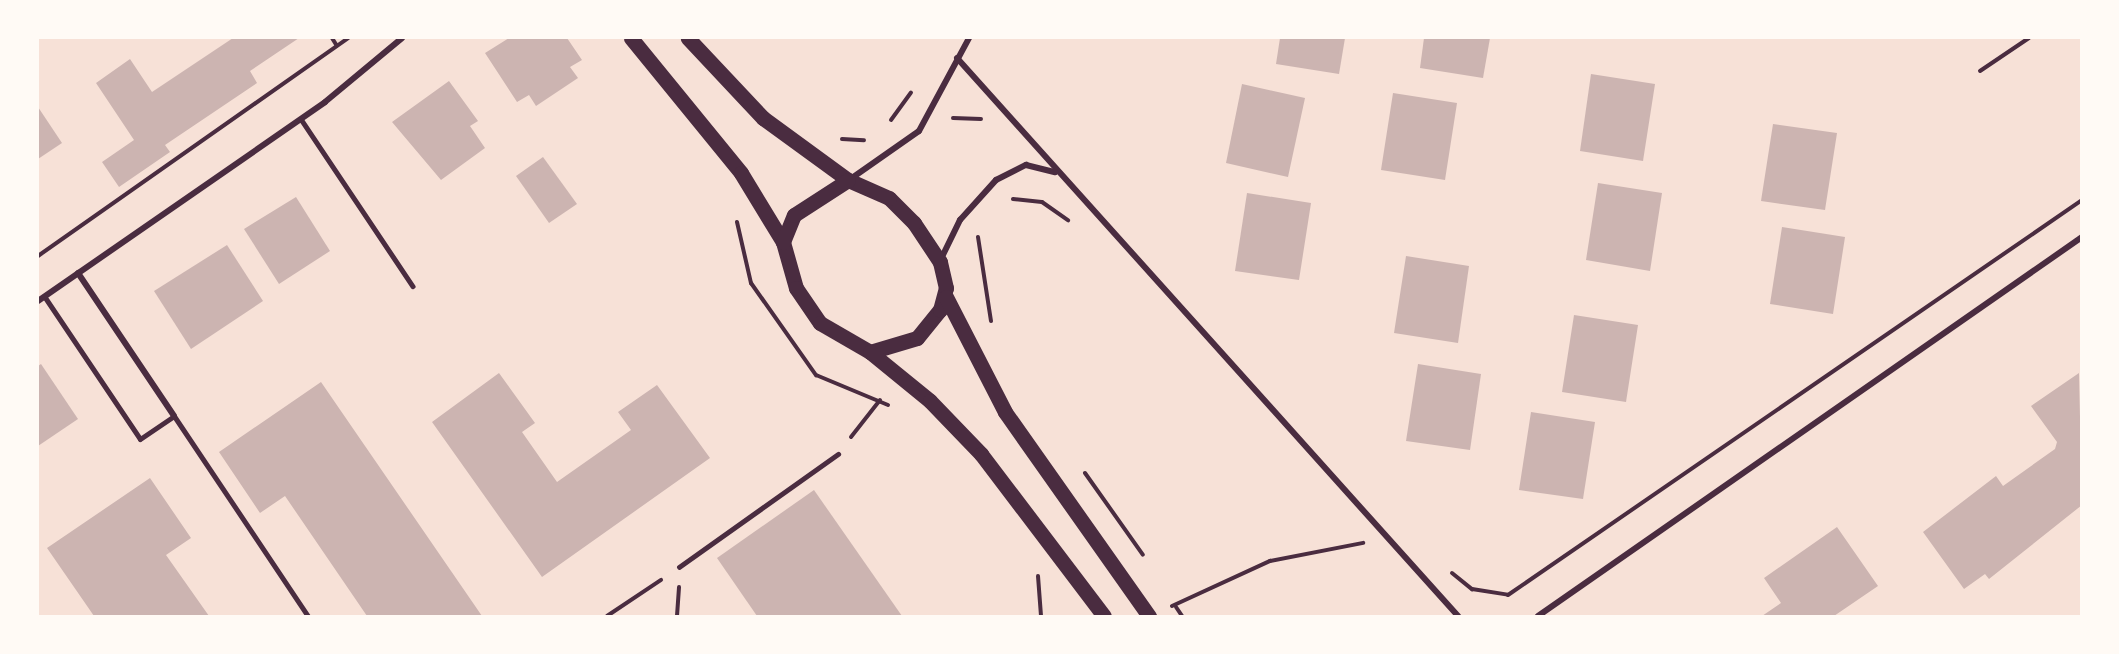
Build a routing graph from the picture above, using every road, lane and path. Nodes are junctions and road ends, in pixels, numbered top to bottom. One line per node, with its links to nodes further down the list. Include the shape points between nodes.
1 (332, 38): 8 (path)
2 (348, 38): 8 (path)
3 (400, 38): 14 (street)
4 (631, 38): 26 (main road, via 722,147)
5 (688, 38): 20 (main road, via 754,110)
6 (969, 38): 9 (street)
7 (2029, 38): 10 (path)
8 (337, 46): 27 (path)
9 (957, 58): 13 (street); 15 (street)
10 (1980, 71)
11 (914, 88): 12 (path)
12 (904, 102): 13 (path); 16 (path)
13 (929, 114): 15 (path); 20 (street, via 902,146)
14 (301, 119): 29 (street); 30 (lane)
15 (1013, 121): 19 (street)
16 (885, 126)
17 (875, 135): 18 (path, via 857,141)
18 (831, 136)
19 (1058, 174): 28 (street, via 1026,165 996,180 960,220); 54 (street)
20 (848, 180): 26 (main road, via 794,215); 28 (main road, via 890,198)
21 (2082, 200): 43 (path, via 1509,595 1472,588)
22 (1003, 203): 24 (path, via 1032,198)
23 (982, 225): 34 (path, via 978,244)
24 (1076, 226)
25 (2082, 237): 55 (street)
26 (783, 242): 35 (main road, via 790,273 811,313 839,338)
27 (38, 256)
28 (940, 262): 32 (main road)
29 (78, 273): 31 (street); 37 (street)
30 (413, 286)
31 (44, 296): 33 (street); 37 (street, via 140,439)
32 (946, 297): 35 (main road, via 917,338); 52 (main road, via 1005,412)
33 (38, 301)
34 (992, 328)
35 (870, 352): 51 (main road, via 930,401 981,454)
36 (880, 400): 38 (path)
37 (174, 416): 48 (street)
38 (838, 454): 45 (lane)
39 (1077, 464): 44 (path)
40 (1356, 534): 41 (path)
41 (1364, 543): 42 (path); 47 (path, via 1270,561)
42 (1371, 551)
43 (1444, 563)
44 (1150, 566)
45 (679, 567): 49 (path); 50 (path)
46 (1169, 595): 47 (path)
47 (1175, 604): 53 (path)
48 (308, 616)
49 (607, 616)
50 (677, 616)
51 (1104, 616)
52 (1149, 616)
53 (1182, 616)
54 (1458, 616)
55 (1538, 616)

